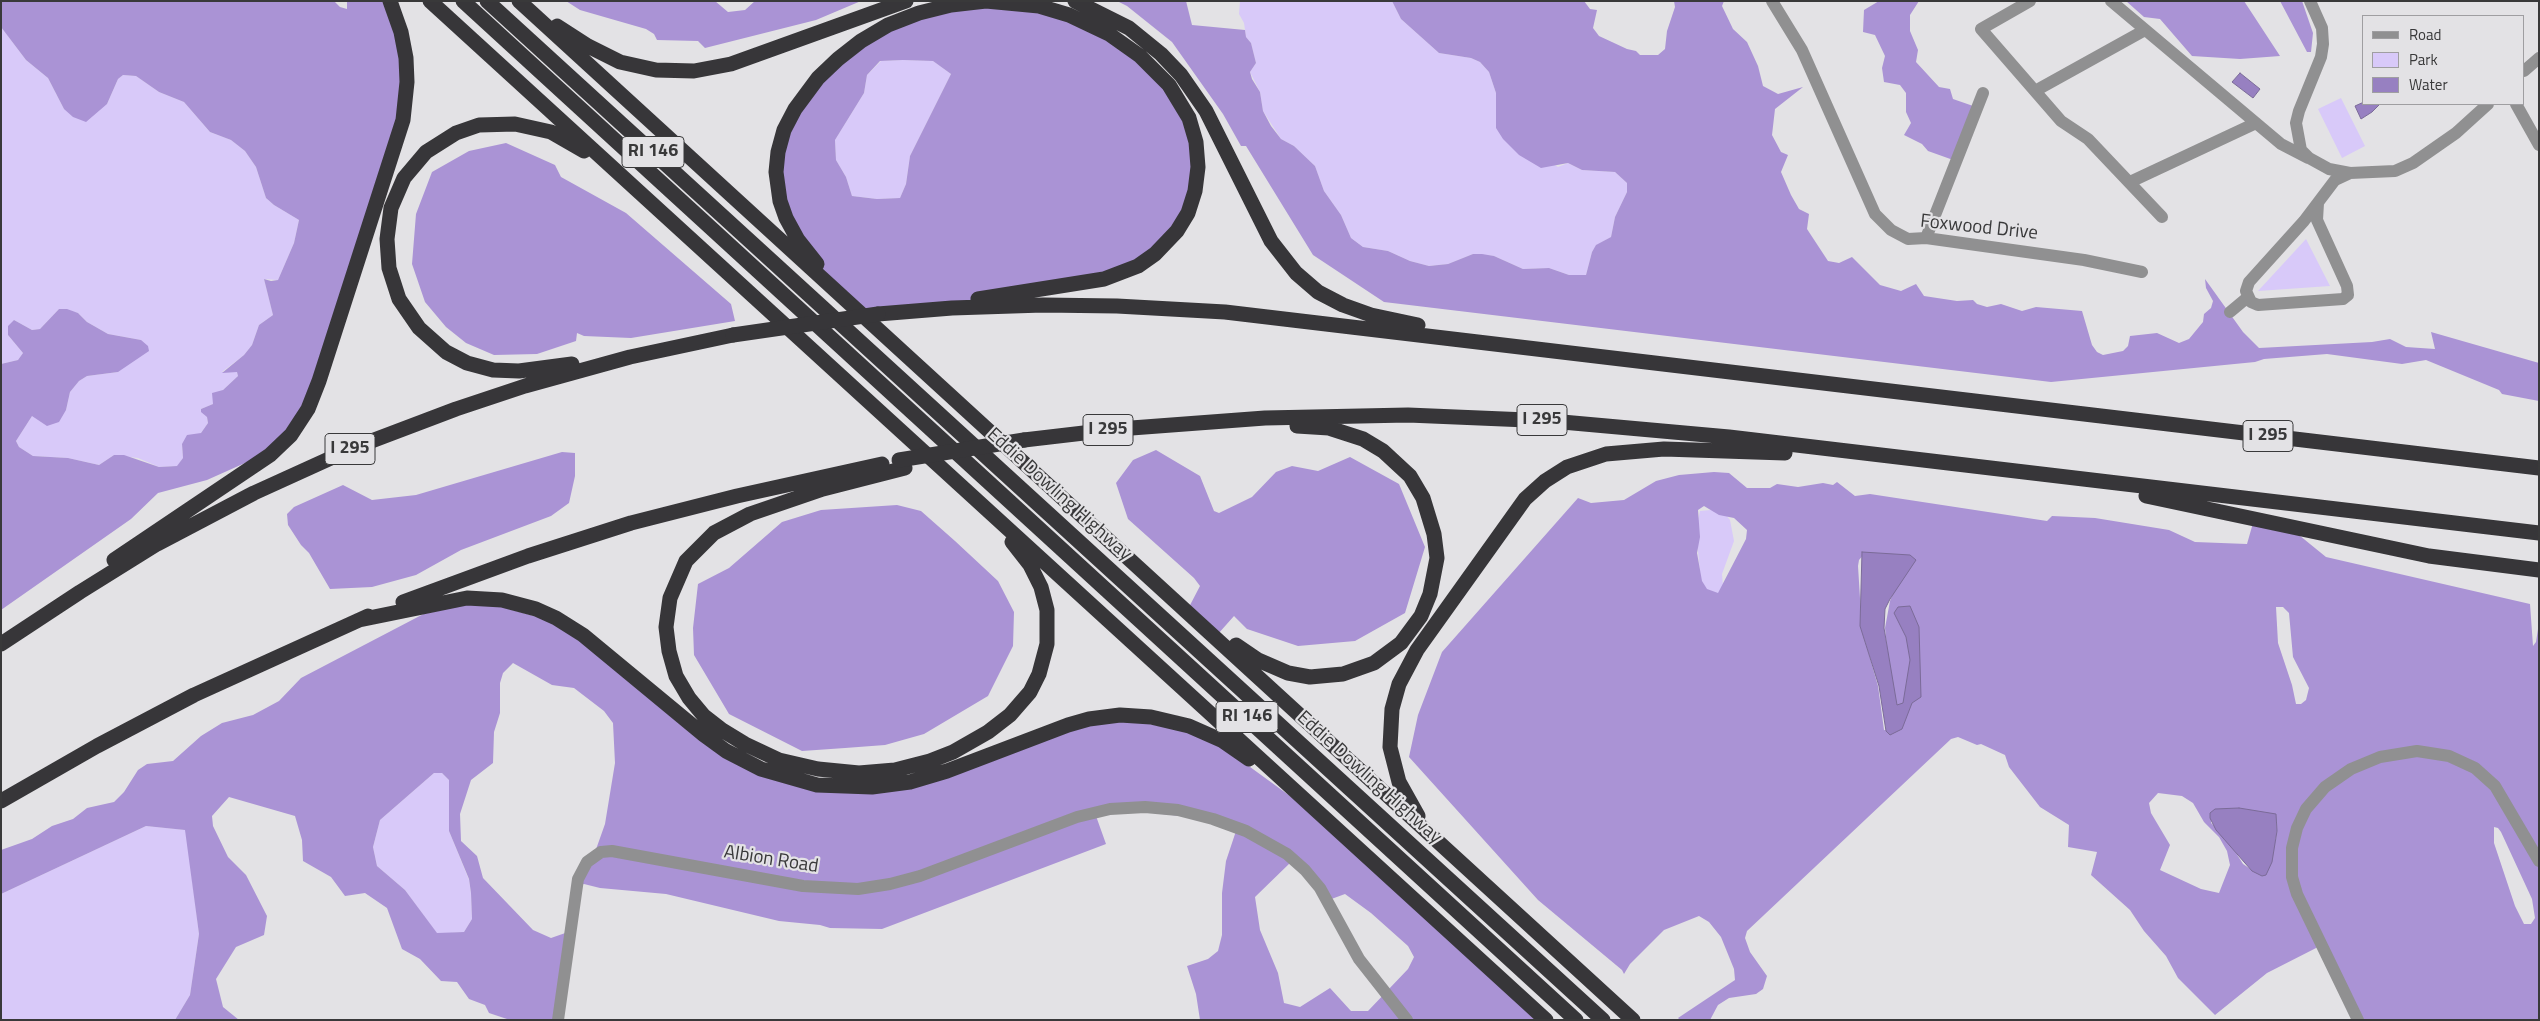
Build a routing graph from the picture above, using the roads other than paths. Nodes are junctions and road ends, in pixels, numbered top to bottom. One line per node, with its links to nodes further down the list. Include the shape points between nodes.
1 (390, 1): 45 (highway, via 401,32 406,64 403,120 308,409 291,434 270,455 121,554)
2 (430, 1): 25 (highway)
3 (463, 1): 55 (highway, Eddie Dowling Highway / RI 146)
4 (487, 1): 56 (highway, Eddie Dowling Highway / RI 146)
5 (519, 1): 31 (highway)
6 (527, 1): 7 (highway, via 569,34 608,57 644,68 682,72 731,64)
7 (906, 1)
8 (1076, 1): 35 (highway, via 1129,28 1181,75 1206,111 1271,241 1296,273 1318,292 1357,311 1385,319)
9 (1772, 1): 28 (street, Foxwood Drive, via 1802,50 1875,214 1891,230 1908,239)
10 (2030, 1): 16 (street, via 1981,29)
11 (2111, 1): 13 (street)
12 (2310, 1): 22 (street, via 2322,28 2323,44 2296,123 2301,150)
13 (2145, 30): 16 (street); 20 (street)
14 (2539, 58): 15 (street)
15 (2525, 70)
16 (2036, 91): 24 (street, via 2061,121 2088,139)
17 (1983, 93): 28 (street)
18 (2487, 105): 23 (street, via 2456,133 2413,163 2395,171)
19 (2517, 105): 21 (street)
20 (2256, 123): 22 (street, via 2281,144); 24 (street)
21 (2539, 145)
22 (2309, 158): 23 (street, via 2330,169)
23 (2350, 173): 26 (street, via 2335,180)
24 (2130, 182): 27 (street)
25 (649, 200): 34 (highway, via 584,151 550,132 503,123 467,129 426,152 399,188 391,208 388,229 392,278 405,309 427,336 456,358 493,370 533,370 585,363); 41 (highway)
26 (2318, 203): 30 (street, via 2249,282); 30 (street, via 2317,220 2347,286 2348,295 2342,299 2258,305)
27 (2162, 217)
28 (1926, 238): 29 (street, Foxwood Drive, via 2084,260)
29 (2142, 272)
30 (2248, 297): 32 (street)
31 (851, 305): 33 (highway, via 794,233 780,201 776,172 780,141 795,109 828,68 861,41 895,22 936,8 986,1 1023,3 1055,10 1097,27 1140,56 1169,85 1184,107 1193,130 1198,167 1188,213 1177,231 1155,254 1127,272 1104,279); 44 (highway)
32 (2230, 312)
33 (883, 313): 34 (highway, I 295, bridge); 35 (highway, I 295, via 995,306 1180,309)
34 (733, 335): 45 (highway, I 295, via 560,376 387,434 238,502 157,544)
35 (1547, 350): 39 (highway, I 295)
36 (1193, 422): 37 (highway, I 295, via 1373,415 1515,419 1667,430); 38 (highway, I 295, bridge, via 1024,440); 44 (highway, via 1330,428 1352,434 1384,450 1410,476 1428,509 1436,546 1434,583 1415,626 1392,650 1359,670 1322,677 1288,673 1258,660)
37 (1889, 456): 40 (highway, I 295); 50 (highway, via 1685,449 1619,451 1568,467 1534,490 1510,518 1417,650 1395,696 1390,734 1395,770 1414,811)
38 (902, 464): 41 (highway, via 750,514 714,533 686,561 670,598 666,627 669,651 685,693 704,716 722,730 756,750 792,764 833,771 871,772 907,767 948,754 988,732 1014,712 1030,692 1042,664 1048,632 1047,610 1030,565); 46 (highway, I 295, via 728,498 596,533)
39 (2539, 468)
40 (2049, 475): 42 (highway, I 295); 43 (highway, via 2416,554)
41 (965, 488): 49 (highway)
42 (2539, 533)
43 (2539, 570)
44 (1158, 586): 50 (highway)
45 (80, 592): 47 (highway, I 295)
46 (358, 620): 48 (highway, I 295, via 194,695); 49 (highway, via 467,598 502,600 536,609 583,635 726,751 774,774 824,786 872,787 910,782 1094,718 1141,715 1171,720 1231,746)
47 (1, 644)
48 (1, 801)
49 (1341, 832): 54 (highway)
50 (1445, 848): 57 (highway)
51 (2539, 861): 58 (street, via 2495,786 2475,768 2450,756 2417,751 2380,756 2351,769 2325,787 2306,809 2297,828 2292,848 2292,877 2297,894)
52 (558, 1020): 53 (street, Albion Road, via 578,879 587,862 601,852 612,851 803,886 858,889 920,876 1066,820 1102,811 1145,807 1195,814 1246,831 1287,854 1320,888 1359,959)
53 (1407, 1020)
54 (1546, 1020)
55 (1576, 1020)
56 (1603, 1020)
57 (1632, 1020)
58 (2358, 1020)

